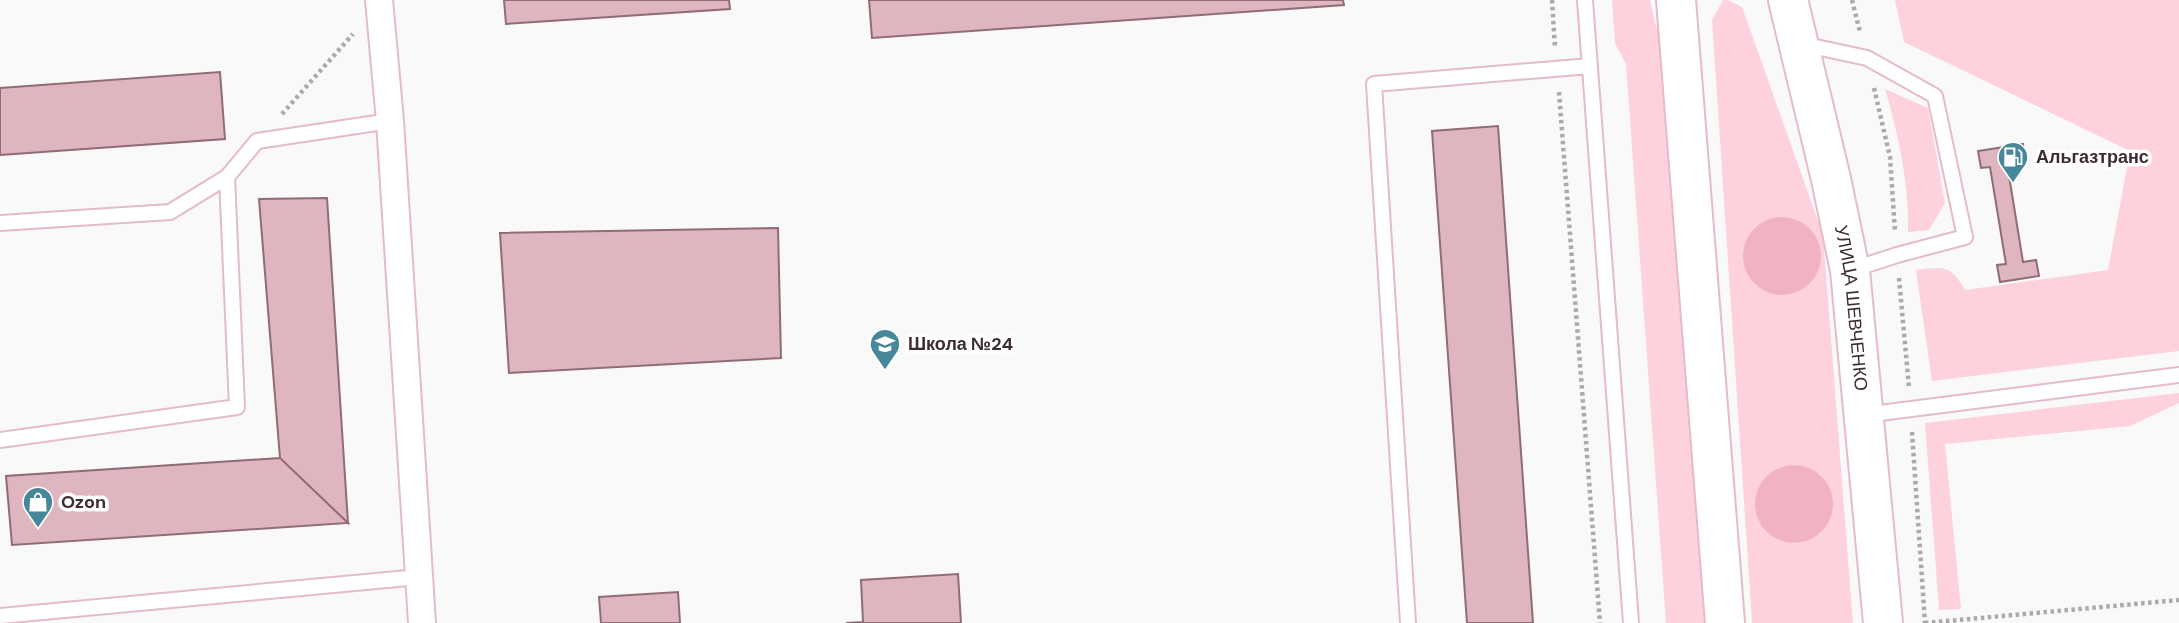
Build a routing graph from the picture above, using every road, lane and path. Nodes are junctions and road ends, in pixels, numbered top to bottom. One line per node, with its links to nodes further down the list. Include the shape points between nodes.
1 (1552, 0): 11 (path)
2 (1585, 0): 10 (lane)
3 (1676, 0): 8 (main road)
4 (1700, 0): 8 (main road, via 1686,23)
5 (1852, 0): 9 (path)
6 (379, 2): 12 (street); 13 (path)
7 (1789, 15): 9 (lane); 17 (main road, УЛИЦА ШЕВЧЕНКО)
8 (1679, 48): 29 (main road)
9 (1867, 58): 16 (path, via 1890,157); 16 (lane, via 1935,96 1965,237)
10 (1590, 66): 11 (lane); 28 (lane)
11 (1557, 69): 26 (lane, via 1374,84); 27 (path)
12 (390, 121): 13 (lane); 22 (street)
13 (257, 141): 14 (lane)
14 (226, 177): 15 (lane, via 170,212); 21 (lane, via 237,407)
15 (0, 223)
16 (1897, 255): 17 (lane); 19 (path)
17 (1850, 270): 20 (main road, УЛИЦА ШЕВЧЕНКО)
18 (2179, 375): 19 (lane)
19 (1911, 410): 20 (lane); 31 (path)
20 (1864, 415): 30 (main road, УЛИЦА ШЕВЧЕНКО)
21 (0, 440)
22 (419, 577): 24 (lane); 25 (street)
23 (2179, 600): 31 (path)
24 (0, 616)
25 (422, 623)
26 (1408, 623)
27 (1600, 623)
28 (1631, 623)
29 (1725, 623)
30 (1883, 623)
31 (1925, 623)

